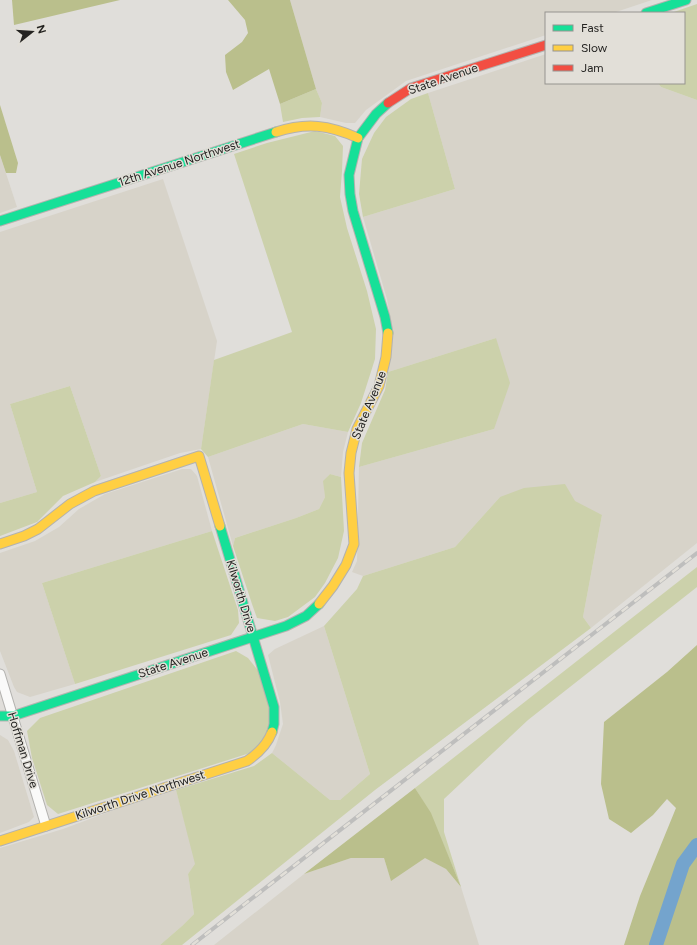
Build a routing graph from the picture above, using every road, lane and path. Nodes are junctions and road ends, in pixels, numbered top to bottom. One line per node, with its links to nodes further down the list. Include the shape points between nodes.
1 (686, 0): 2 (street)
2 (649, 12)
3 (545, 45): 4 (street, State Avenue, via 410,88 392,99 376,114)
4 (358, 138): 5 (street, 12th Avenue Northwest, via 340,129 320,124 301,125); 7 (street, State Avenue, via 349,175 350,194 385,317 388,336 379,386 358,429 350,453 354,544 346,565 333,586 306,616)
5 (0, 221)
6 (0, 544): 7 (street, Kilworth Drive, via 37,530 83,496 98,489 199,456)
7 (253, 637): 10 (street, State Avenue); 12 (street, Kilworth Drive, via 274,707)
8 (0, 674): 10 (street, Hoffman Drive)
9 (0, 716): 10 (street)
10 (13, 716): 11 (street); 13 (street, Hoffman Drive)
11 (1, 726)
12 (271, 736): 13 (street, Kilworth Drive Northwest, via 262,749 247,761)
13 (46, 826): 14 (street, Kilworth Drive Northwest)
14 (0, 841)

